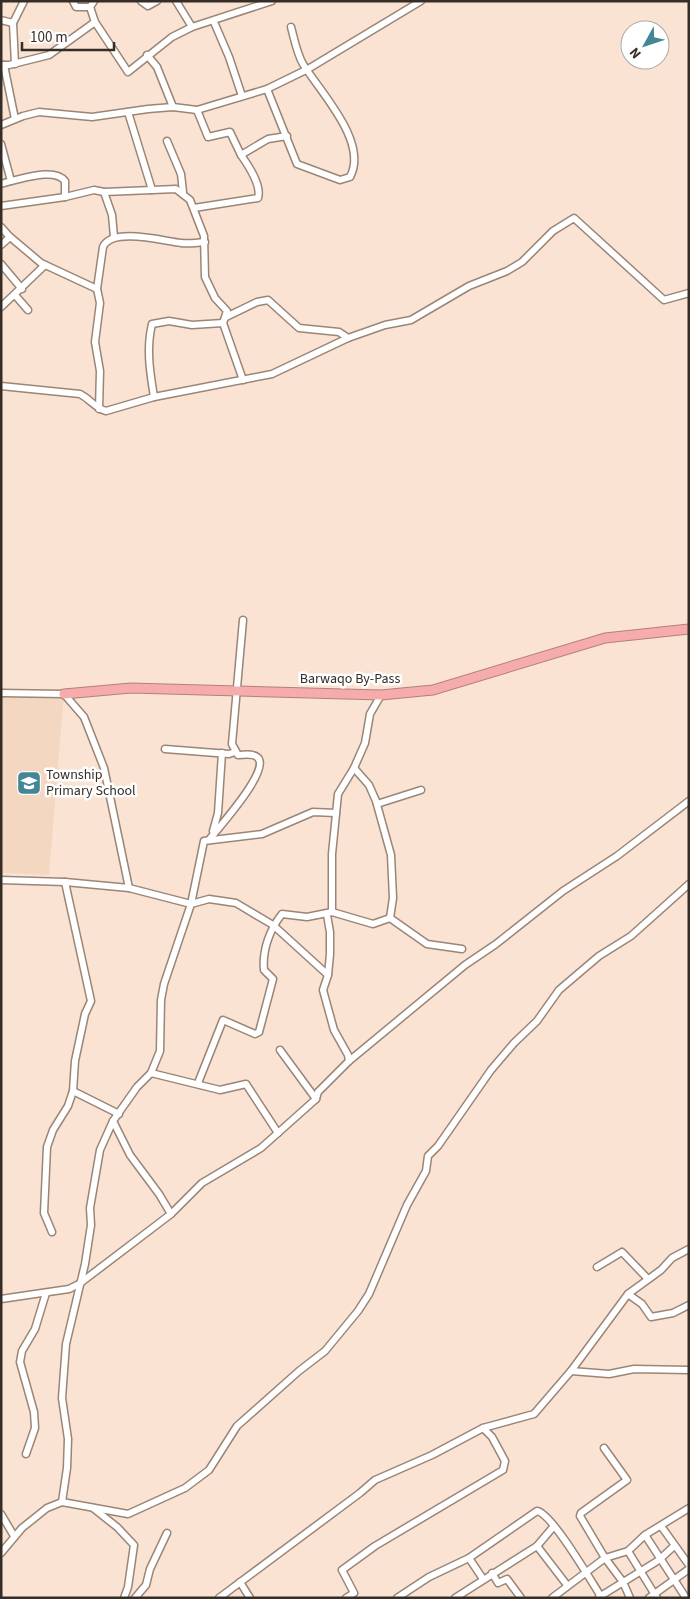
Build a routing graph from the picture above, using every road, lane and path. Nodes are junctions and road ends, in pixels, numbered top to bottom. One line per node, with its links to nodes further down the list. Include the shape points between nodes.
1 (24, 1): 12 (street)
2 (72, 1): 8 (street, via 76,7)
3 (141, 1): 4 (street, via 148,6)
4 (157, 1)
5 (176, 1): 13 (street)
6 (272, 1): 11 (street)
7 (421, 1): 18 (street)
8 (92, 4): 10 (street)
9 (1, 20): 12 (street)
10 (95, 22): 15 (street, via 128,72); 16 (street, via 49,55)
11 (214, 22): 13 (street); 20 (street)
12 (13, 23): 16 (street)
13 (192, 27): 15 (street)
14 (291, 27): 18 (street, via 303,64)
15 (147, 55): 21 (street, via 158,67)
16 (14, 64): 17 (street)
17 (3, 65): 24 (street)
18 (308, 69): 19 (street); 26 (street, via 332,104 351,143 355,169 350,177 340,180 297,164)
19 (267, 89): 20 (street); 26 (street)
20 (242, 96): 22 (street)
21 (173, 108): 22 (street); 23 (street)
22 (197, 110): 29 (street, via 208,137 230,132)
23 (128, 112): 24 (street, via 92,117 39,112); 32 (street)
24 (15, 119): 25 (street)
25 (1, 126)
26 (287, 136): 29 (street, via 268,139)
27 (167, 141): 34 (street, via 181,174)
28 (1, 144): 30 (street)
29 (241, 155): 37 (street, via 251,171 258,197)
30 (11, 181): 31 (street); 35 (street, via 39,175 60,177 65,181)
31 (1, 184)
32 (152, 190): 33 (street); 34 (street, via 176,189)
33 (104, 192): 35 (street, via 94,190); 40 (street, via 112,215)
34 (183, 192): 37 (street)
35 (65, 197): 36 (street)
36 (1, 206)
37 (194, 208): 41 (street)
38 (1, 227): 39 (street)
39 (10, 237): 42 (street); 44 (street)
40 (114, 237): 41 (street); 46 (street, via 103,247)
41 (205, 242): 51 (street, via 205,277 215,298 226,311)
42 (1, 245)
43 (1, 264): 45 (street)
44 (46, 265): 45 (street); 46 (street)
45 (22, 289): 48 (street)
46 (97, 289): 56 (street, via 100,303 95,342 100,371)
47 (689, 293): 52 (street, via 664,300 574,218 553,231 522,262 507,271 469,286 411,320)
48 (15, 295): 49 (street); 50 (street)
49 (1, 307)
50 (28, 310)
51 (224, 320): 52 (street, via 257,302 268,300 299,328 339,332); 53 (street); 55 (street, via 200,325 169,321 152,324 148,358)
52 (348, 338): 53 (street, via 272,374)
53 (243, 380): 55 (street)
54 (1, 386): 56 (street, via 73,393 89,399)
55 (154, 397): 56 (street, via 106,411)
56 (99, 409)
57 (243, 620): 59 (street)
58 (689, 629): 62 (highway, Barwaqo By-Pass, via 605,638 433,690)
59 (236, 691): 61 (highway, Barwaqo By-Pass, via 131,688); 62 (highway, Barwaqo By-Pass); 64 (street, via 232,744)
60 (1, 693): 61 (street)
61 (64, 694): 75 (street, via 84,717 104,768)
62 (381, 695): 66 (street, via 370,714 363,749)
63 (165, 749): 65 (street)
64 (235, 752): 65 (street); 71 (street, via 258,757 260,769 252,786)
65 (222, 753): 71 (street, via 218,813)
66 (354, 768): 69 (street, via 369,785); 70 (street, via 338,794)
67 (421, 790): 69 (street)
68 (689, 801): 83 (street, via 465,965)
69 (377, 804): 78 (street, via 393,866)
70 (336, 813): 71 (street, via 313,812 262,834); 77 (street)
71 (211, 837): 76 (street, via 204,841)
72 (1, 880): 73 (street)
73 (66, 882): 75 (street); 86 (street, via 91,1001 75,1061)
74 (689, 884): 107 (street, via 631,936 571,978 537,1021 491,1070 428,1156 426,1171 407,1205 369,1294 331,1345 237,1426 209,1470 198,1480 128,1514)
75 (129, 888): 76 (street)
76 (191, 904): 79 (street, via 210,899 236,903); 84 (street, via 164,984 160,1050)
77 (329, 914): 78 (street, via 373,924); 79 (street, via 299,917 282,914); 81 (street)
78 (390, 918): 80 (street, via 427,944)
79 (273, 925): 81 (street); 85 (street, via 263,961 264,970 273,979 259,1032 255,1034 223,1020)
80 (462, 949)
81 (328, 975): 83 (street, via 323,990 334,1030)
82 (280, 1050): 87 (street)
83 (349, 1061): 87 (street, via 318,1092)
84 (151, 1073): 85 (street, via 167,1079 179,1078); 88 (street)
85 (198, 1083): 90 (street, via 220,1090 248,1085)
86 (74, 1091): 88 (street); 92 (street, via 53,1130 48,1147 44,1213)
87 (316, 1098): 90 (street)
88 (119, 1114): 89 (street)
89 (113, 1121): 91 (street, via 130,1155); 96 (street, via 100,1150 90,1208 91,1225)
90 (278, 1133): 91 (street, via 261,1148 202,1184)
91 (172, 1214): 96 (street)
92 (52, 1232)
93 (689, 1249): 95 (street, via 672,1258)
94 (597, 1267): 95 (street, via 622,1252)
95 (648, 1279): 98 (street)
96 (79, 1284): 97 (street); 106 (street, via 66,1344 62,1398 68,1439)
97 (46, 1293): 99 (street); 105 (street, via 20,1362 34,1412 35,1428)
98 (628, 1294): 100 (street, via 651,1316 673,1313); 102 (street)
99 (1, 1298)
100 (689, 1305)
101 (689, 1370): 102 (street, via 634,1369 610,1374)
102 (570, 1371): 103 (street, via 534,1414)
103 (483, 1428): 128 (street, via 374,1480); 138 (street, via 500,1449 506,1462 503,1470 375,1546 342,1570 354,1593)
104 (604, 1448): 120 (street, via 627,1480 580,1516)
105 (26, 1454)
106 (62, 1502): 107 (street); 114 (street, via 46,1508)
107 (92, 1507): 134 (street, via 134,1545)
108 (689, 1508): 111 (street)
109 (1, 1514): 114 (street)
110 (554, 1526): 115 (street); 119 (street, via 542,1512 535,1512); 124 (street)
111 (661, 1526): 113 (street); 116 (street)
112 (167, 1532): 135 (street, via 146,1586)
113 (645, 1535): 117 (street); 121 (street)
114 (14, 1536): 118 (street)
115 (537, 1546): 125 (street); 130 (street)
116 (674, 1546): 121 (street); 122 (street)
117 (628, 1551): 120 (street); 123 (street)
118 (1, 1554)
119 (469, 1558): 126 (street); 139 (street, via 429,1577)
120 (605, 1558): 124 (street); 129 (street)
121 (659, 1560): 123 (street); 127 (street)
122 (689, 1567): 127 (street)
123 (639, 1570): 129 (street); 132 (street)
124 (587, 1572): 130 (street); 133 (street)
125 (492, 1573): 126 (street); 142 (street, via 498,1583 507,1579)
126 (483, 1580): 131 (street)
127 (673, 1580): 132 (street); 145 (street)
128 (240, 1582): 136 (street); 137 (street)
129 (622, 1582): 133 (street); 144 (street)
130 (567, 1585): 143 (street)
131 (467, 1590): 140 (street); 141 (street)
132 (654, 1596)
133 (600, 1597)
134 (124, 1598)
135 (135, 1598)
136 (219, 1598)
137 (250, 1598)
138 (346, 1598)
139 (397, 1598)
140 (455, 1598)
141 (471, 1598)
142 (521, 1598)
143 (552, 1598)
144 (630, 1598)
145 (686, 1598)

